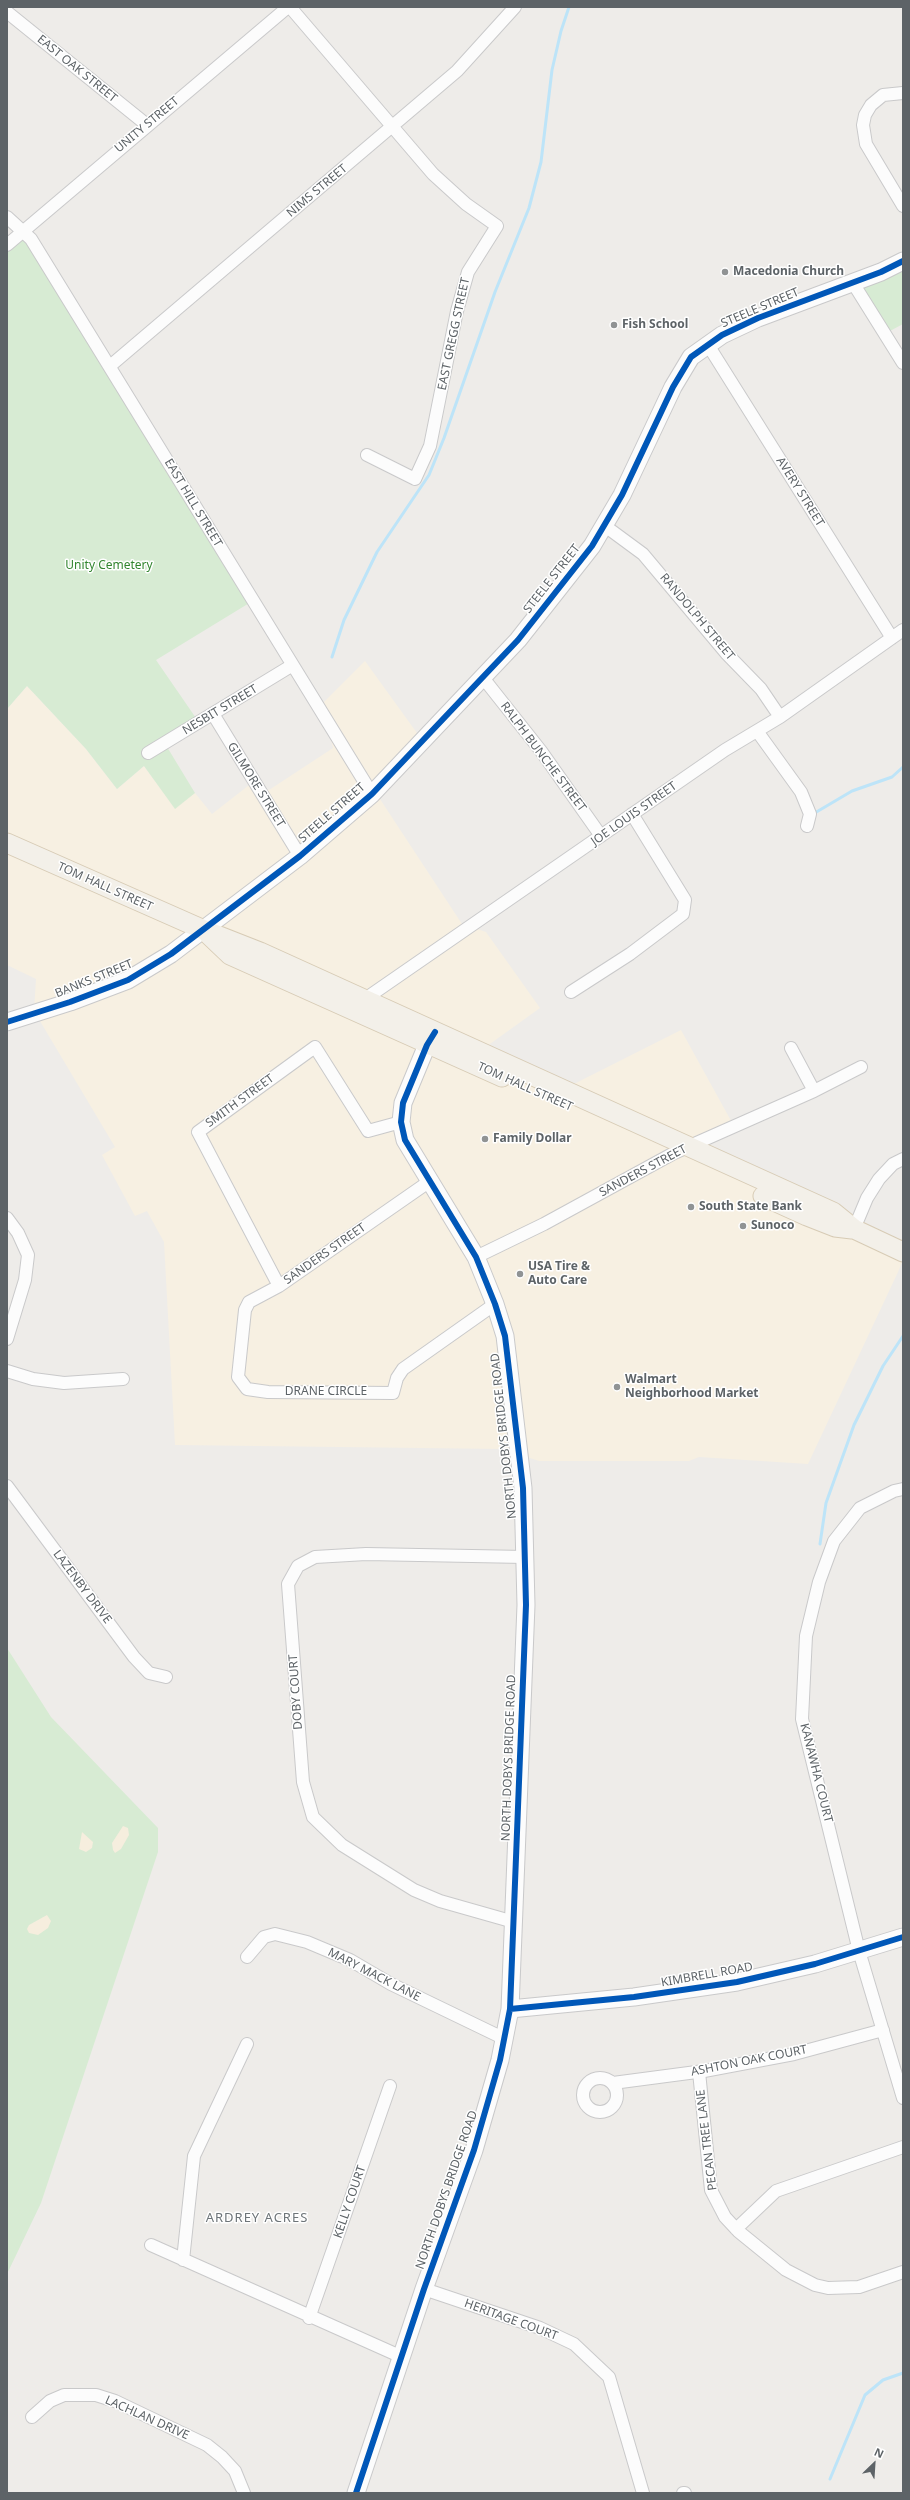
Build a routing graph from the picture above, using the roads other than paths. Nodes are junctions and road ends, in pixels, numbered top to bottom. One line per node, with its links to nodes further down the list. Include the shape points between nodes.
1 (289, 7): 5 (street, UNITY STREET); 6 (street, EAST GREGG STREET)
2 (515, 7): 6 (street, NIMS STREET, via 457,71)
3 (7, 12): 5 (street, EAST OAK STREET)
4 (903, 93): 7 (street, via 883,95 871,105 865,115 863,134)
5 (147, 125): 9 (street, UNITY STREET)
6 (392, 128): 15 (street, NIMS STREET); 16 (street, EAST GREGG STREET, via 433,174 466,204 497,226 468,272 430,446 414,479)
7 (903, 206)
8 (7, 217): 9 (street, EAST HILL STREET)
9 (24, 230): 10 (street, UNITY STREET); 15 (street, EAST HILL STREET)
10 (7, 245)
11 (903, 261): 12 (street, STEELE STREET)
12 (853, 283): 13 (street, STEELE STREET, via 758,318); 14 (street)
13 (708, 345): 17 (street, STEELE STREET, via 691,357 673,387); 19 (street, AVERY STREET)
14 (903, 363)
15 (110, 366): 20 (street, EAST HILL STREET)
16 (367, 455)
17 (605, 526): 21 (street, STEELE STREET, via 558,591); 23 (street, RANDOLPH STREET, via 642,554 726,654 761,689)
18 (903, 630): 19 (street, JOE LOUIS STREET)
19 (892, 638): 23 (street, JOE LOUIS STREET)
20 (291, 666): 22 (street, NESBIT STREET); 26 (street, EAST HILL STREET)
21 (484, 679): 26 (street, STEELE STREET); 29 (street, RALPH BUNCHE STREET, via 541,751)
22 (213, 714): 25 (street, NESBIT STREET); 31 (street, GILMORE STREET)
23 (780, 717): 24 (street, JOE LOUIS STREET)
24 (757, 731): 27 (street, JOE LOUIS STREET); 28 (street, via 801,792 810,814)
25 (148, 753)
26 (372, 794): 31 (street, STEELE STREET)
27 (632, 814): 29 (street, JOE LOUIS STREET); 33 (street, via 685,900 683,914 630,954)
28 (808, 826)
29 (601, 836): 34 (street, JOE LOUIS STREET)
30 (7, 843): 32 (main road, TOM HALL STREET)
31 (300, 856): 32 (street, STEELE STREET)
32 (204, 930): 34 (main road, TOM HALL STREET, via 245,945); 35 (street, BANKS STREET, via 128,980); 36 (main road, TOM HALL STREET, via 230,955)
33 (571, 992)
34 (365, 999): 36 (main road, TOM HALL STREET)
35 (7, 1022)
36 (431, 1039): 40 (street, NORTH DOBYS BRIDGE ROAD, via 403,1103); 41 (main road, TOM HALL STREET)
37 (791, 1048): 39 (street)
38 (861, 1068): 39 (street, SANDERS STREET)
39 (814, 1091): 41 (street, SANDERS STREET)
40 (401, 1122): 43 (street, NORTH DOBYS BRIDGE ROAD, via 405,1140); 48 (street, SMITH STREET, via 368,1131 315,1047 198,1132)
41 (681, 1150): 45 (main road, TOM HALL STREET, via 833,1212); 47 (street, SANDERS STREET, via 544,1224)
42 (903, 1159): 45 (street, via 893,1164 879,1179 867,1198)
43 (430, 1181): 47 (street, NORTH DOBYS BRIDGE ROAD); 48 (street, SANDERS STREET)
44 (7, 1218): 50 (street, via 18,1233 28,1255 25,1280)
45 (854, 1229): 46 (main road, TOM HALL STREET)
46 (903, 1252)
47 (476, 1257): 49 (street, NORTH DOBYS BRIDGE ROAD)
48 (279, 1286): 49 (street, DRANE CIRCLE, via 249,1302 245,1310 238,1377 247,1389 268,1392 393,1393 397,1378 403,1369)
49 (495, 1304): 55 (street, NORTH DOBYS BRIDGE ROAD, via 505,1336 515,1408 523,1488)
50 (7, 1339)
51 (7, 1371): 52 (street, via 33,1379 64,1383)
52 (124, 1379)
53 (7, 1486): 56 (street, LAZENBY DRIVE, via 134,1657 149,1673)
54 (903, 1489): 59 (street, KANAWHA COURT, via 860,1508 834,1541 819,1582 806,1636 802,1719)
55 (525, 1557): 57 (street, NORTH DOBYS BRIDGE ROAD, via 526,1605); 57 (street, DOBY COURT, via 366,1554 315,1557 298,1566 288,1584 303,1782 313,1817 342,1845 414,1890 440,1901)
56 (166, 1677)
57 (514, 1922): 61 (street, NORTH DOBYS BRIDGE ROAD)
58 (903, 1937): 59 (street, KIMBRELL ROAD)
59 (859, 1951): 61 (street, KIMBRELL ROAD, via 745,1980 687,1991); 62 (street, KANAWHA COURT)
60 (247, 1957): 63 (street, MARY MACK LANE, via 264,1937 275,1934 307,1942 350,1960 392,1984)
61 (510, 2009): 63 (street, NORTH DOBYS BRIDGE ROAD)
62 (883, 2030): 65 (street, ASHTON OAK COURT, via 794,2054); 68 (street, KANAWHA COURT)
63 (505, 2039): 74 (street, NORTH DOBYS BRIDGE ROAD, via 474,2150)
64 (247, 2044): 72 (street, via 194,2156)
65 (699, 2072): 66 (street, ASHTON OAK COURT); 70 (street, PECAN TREE LANE, via 711,2190 722,2212)
66 (613, 2083)
67 (390, 2086): 75 (street, KELLY COURT)
68 (903, 2098)
69 (903, 2147): 70 (street, via 776,2191)
70 (736, 2229): 73 (street, PECAN TREE LANE, via 786,2270 815,2285 828,2288 859,2287)
71 (151, 2245): 72 (street)
72 (183, 2260): 75 (street)
73 (903, 2272)
74 (424, 2289): 76 (street, NORTH DOBYS BRIDGE ROAD); 80 (street, HERITAGE COURT, via 540,2328 574,2344 609,2377)
75 (309, 2318): 76 (street)
76 (402, 2357): 79 (street, NORTH DOBYS BRIDGE ROAD)
77 (32, 2417): 78 (street, LACHLAN DRIVE, via 50,2401 64,2395 96,2395 115,2401 207,2445 235,2471)
78 (244, 2493)
79 (356, 2493)
80 (643, 2493)

